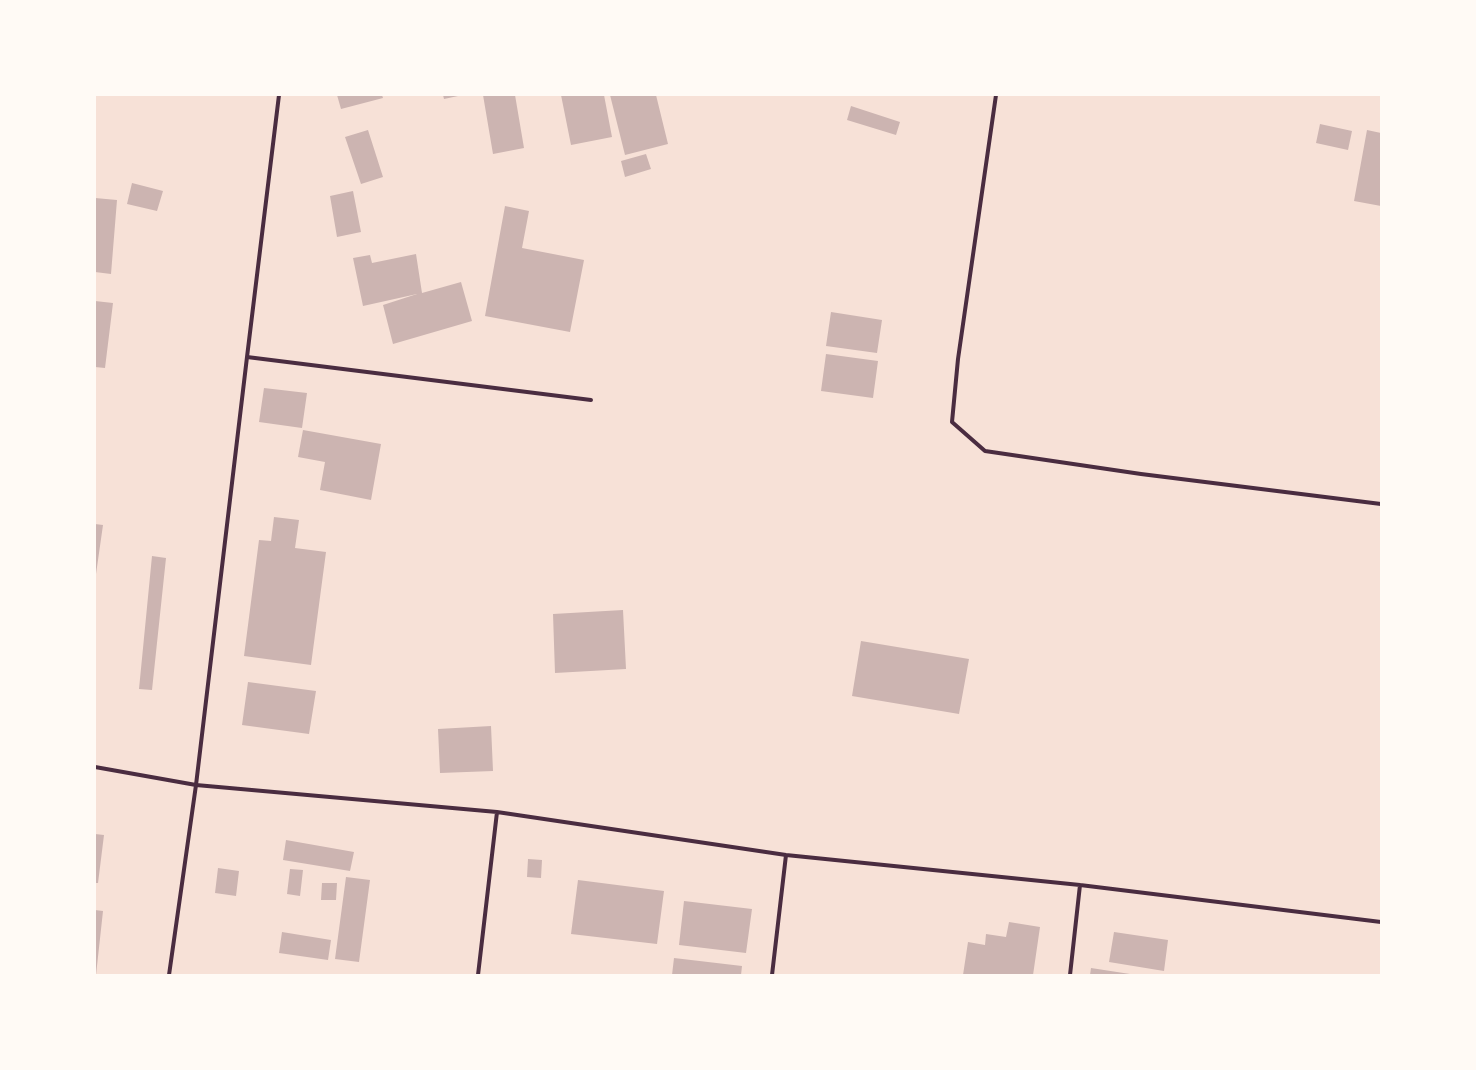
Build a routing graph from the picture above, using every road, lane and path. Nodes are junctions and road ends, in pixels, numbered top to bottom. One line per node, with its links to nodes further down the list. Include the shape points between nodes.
1 (279, 95): 3 (street)
2 (996, 95): 5 (street, via 958,359 952,422 985,451 1141,474)
3 (247, 357): 4 (street); 7 (street)
4 (591, 400)
5 (1381, 504)
6 (95, 767): 7 (street)
7 (196, 785): 8 (street); 12 (street)
8 (497, 812): 9 (street); 13 (street)
9 (786, 855): 10 (street); 14 (street)
10 (1080, 885): 11 (street); 15 (street)
11 (1381, 922)
12 (169, 975)
13 (478, 975)
14 (772, 975)
15 (1070, 975)

